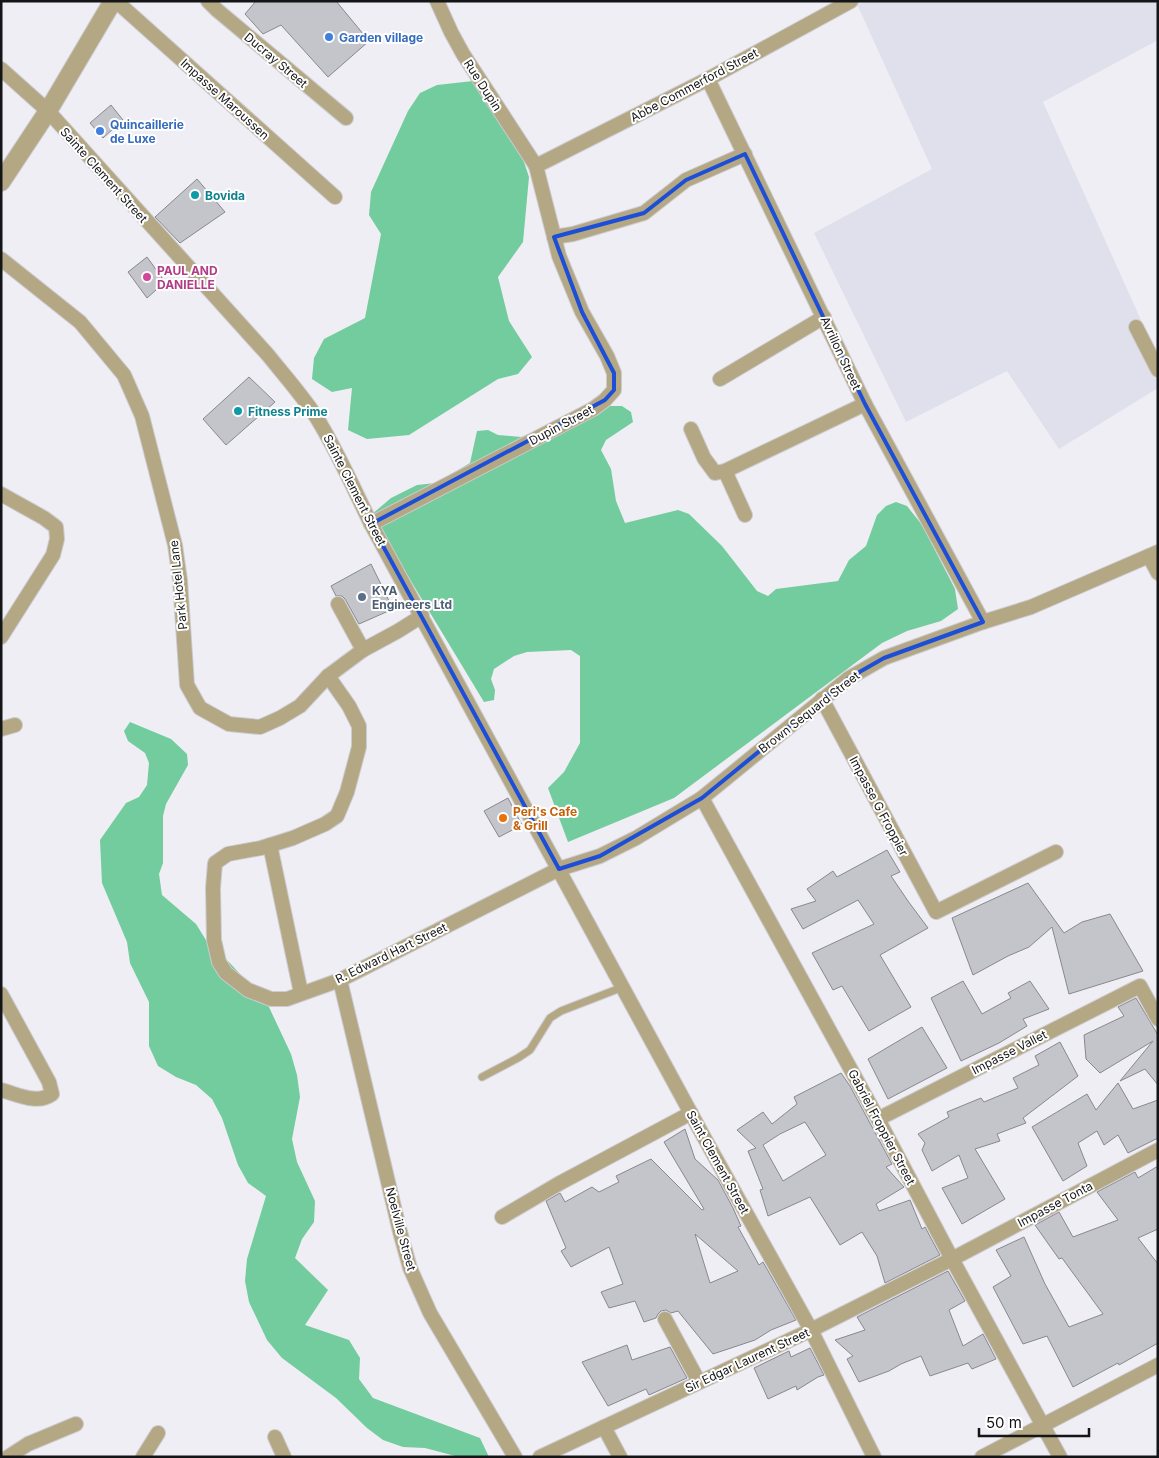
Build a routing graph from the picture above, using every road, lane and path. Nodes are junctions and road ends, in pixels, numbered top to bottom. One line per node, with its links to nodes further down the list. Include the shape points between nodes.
1 (114, 1): 7 (street); 12 (street, Impasse Maroussen)
2 (208, 1): 8 (street, Ducray Street)
3 (437, 1): 10 (street, Rue Dupin, via 463,54)
4 (851, 1): 6 (street, Abbe Commerford Street)
5 (1, 69): 7 (street, Sainte Clement Street)
6 (708, 79): 9 (street, Avrillon Street); 10 (street, Abbe Commerford Street)
7 (48, 111): 11 (street); 24 (street, Sainte Clement Street, via 292,384 329,439)
8 (346, 118)
9 (745, 154): 13 (street, via 686,180 644,213); 15 (street, Avrillon Street)
10 (536, 166): 13 (street, Dupin Street)
11 (1, 182)
12 (335, 197)
13 (554, 237): 24 (street, Dupin Street, via 558,256 582,312 614,373 614,390 593,409)
14 (1, 259): 32 (street, Park Hotel Lane, via 80,322 124,376 142,416 175,545 187,684 200,708 228,724 260,726 300,706)
15 (824, 317): 18 (street); 19 (street, Avrillon Street)
16 (1136, 327): 17 (street)
17 (1158, 370)
18 (720, 379)
19 (865, 404): 21 (street); 29 (street, Avrillon Street)
20 (691, 429): 21 (street, via 704,458 716,473)
21 (725, 471): 23 (street)
22 (1, 494): 30 (street, via 44,518 56,528 57,539 53,555)
23 (745, 515)
24 (372, 524): 28 (street, Sainte Clement Street)
25 (1154, 554): 26 (street); 29 (street, Brown Sequard Street, via 1031,607)
26 (1158, 573)
27 (338, 604): 31 (street)
28 (422, 616): 31 (street, Park Hotel Lane); 39 (street, Sainte Clement Street)
29 (983, 622): 33 (street, Brown Sequard Street, via 884,658 849,678)
30 (1, 636)
31 (363, 650): 32 (street, Park Hotel Lane)
32 (328, 676): 37 (street, R. Edward Hart Street, via 359,726 359,747 347,792 337,816 293,838)
33 (822, 699): 36 (street, Brown Sequard Street); 38 (street, Impasse G Froppier, via 936,912)
34 (15, 725): 35 (street)
35 (1, 729)
36 (702, 798): 39 (street, Brown Sequard Street, via 600,856); 48 (street, Gabriel Froppier Street)
37 (270, 845): 42 (street); 42 (street, R. Edward Hart Street, via 228,854 216,864 214,940 219,962 226,974 248,990 271,999 287,999)
38 (1056, 852)
39 (559, 869): 40 (street, R. Edward Hart Street); 41 (street, Saint Clement Street)
40 (340, 980): 42 (street, R. Edward Hart Street); 64 (street, Noelville Street, via 410,1268 430,1313)
41 (623, 987): 45 (lane, via 550,1018 530,1050); 47 (street, Saint Clement Street)
42 (301, 993)
43 (1, 994): 46 (street, via 49,1082 52,1094 37,1100)
44 (1158, 1019): 48 (street, Impasse Vallet, via 1140,986)
45 (482, 1077)
46 (1, 1090)
47 (691, 1113): 50 (street); 53 (street, Saint Clement Street)
48 (878, 1119): 51 (street, Gabriel Froppier Street)
49 (1158, 1150): 51 (street, Impasse Tonta)
50 (502, 1218)
51 (952, 1258): 53 (street, Sir Edgar Laurent Street); 57 (street, Gabriel Froppier Street)
52 (665, 1320): 55 (street)
53 (811, 1330): 55 (street, Sir Edgar Laurent Street); 67 (street, Saint Clement Street)
54 (1158, 1365): 57 (street)
55 (699, 1382): 58 (street, Sir Edgar Laurent Street)
56 (76, 1424): 61 (street, via 28,1444)
57 (1043, 1424): 68 (street); 69 (street, Gabriel Froppier Street)
58 (604, 1427): 65 (street, Sir Edgar Laurent Street); 66 (street)
59 (158, 1433): 62 (street)
60 (274, 1438): 63 (street)
61 (8, 1457)
62 (143, 1457)
63 (284, 1457)
64 (515, 1457)
65 (540, 1457)
66 (620, 1457)
67 (874, 1457)
68 (982, 1457)
69 (1060, 1457)

